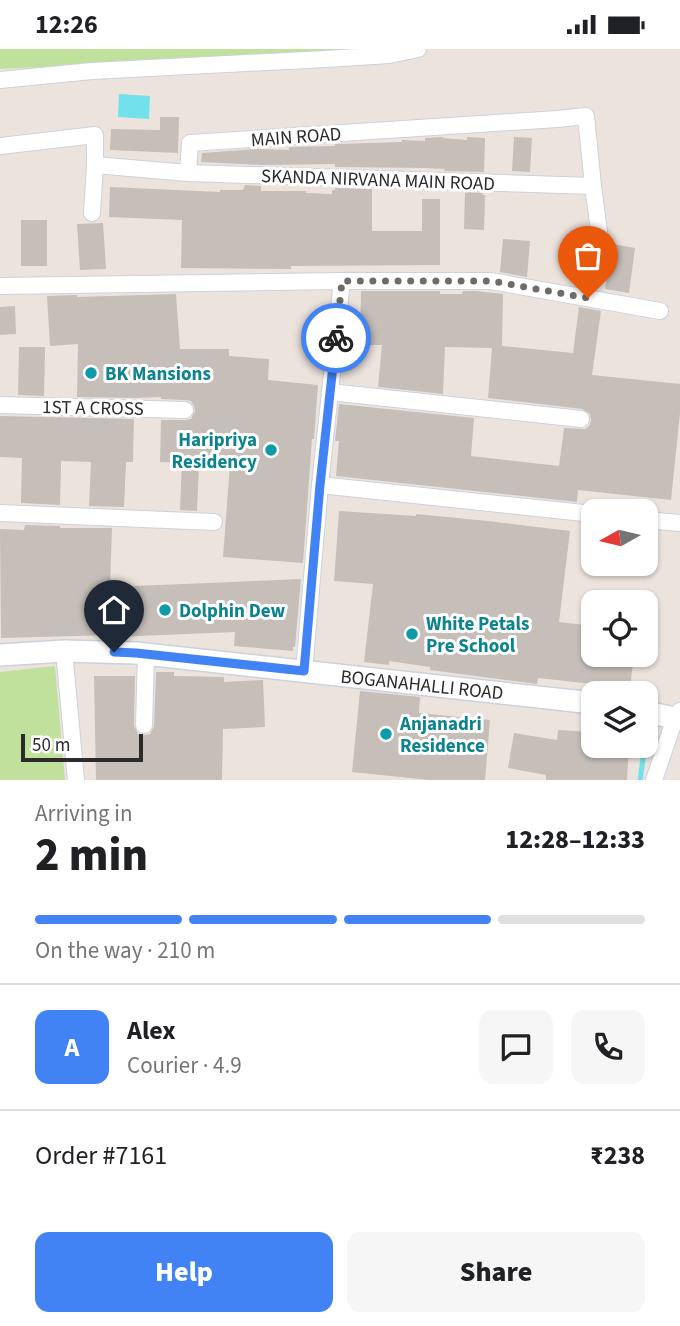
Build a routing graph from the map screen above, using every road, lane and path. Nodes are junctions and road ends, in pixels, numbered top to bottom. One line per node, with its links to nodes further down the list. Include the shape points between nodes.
1 (418, 49): 2 (street, via 389,55)
2 (0, 80)
3 (0, 146): 4 (street, via 95,135)
4 (95, 165): 5 (street); 7 (street)
5 (188, 173): 6 (street, SKANDA NIRVANA MAIN ROAD); 6 (street, MAIN ROAD, via 190,143 586,116)
6 (593, 186): 8 (street)
7 (92, 213)
8 (599, 231)
9 (342, 281): 10 (street); 11 (street, via 491,281); 12 (street)
10 (0, 286)
11 (660, 311)
12 (330, 391): 15 (street); 16 (street)
13 (0, 405): 14 (street, 1ST A CROSS)
14 (185, 410)
15 (582, 419)
16 (320, 485): 18 (street); 25 (street)
17 (0, 513): 20 (street)
18 (581, 513)
19 (658, 521): 21 (street)
20 (214, 522)
21 (680, 523)
22 (64, 651): 23 (street, BOGANAHALLI ROAD); 24 (street, BOGANAHALLI ROAD); 30 (street)
23 (146, 654): 25 (street, BOGANAHALLI ROAD); 29 (street)
24 (0, 655)
25 (304, 671): 26 (street, BOGANAHALLI ROAD)
26 (581, 702)
27 (658, 714): 28 (street)
28 (678, 716): 31 (street)
29 (144, 725)
30 (76, 780)
31 (654, 780)

